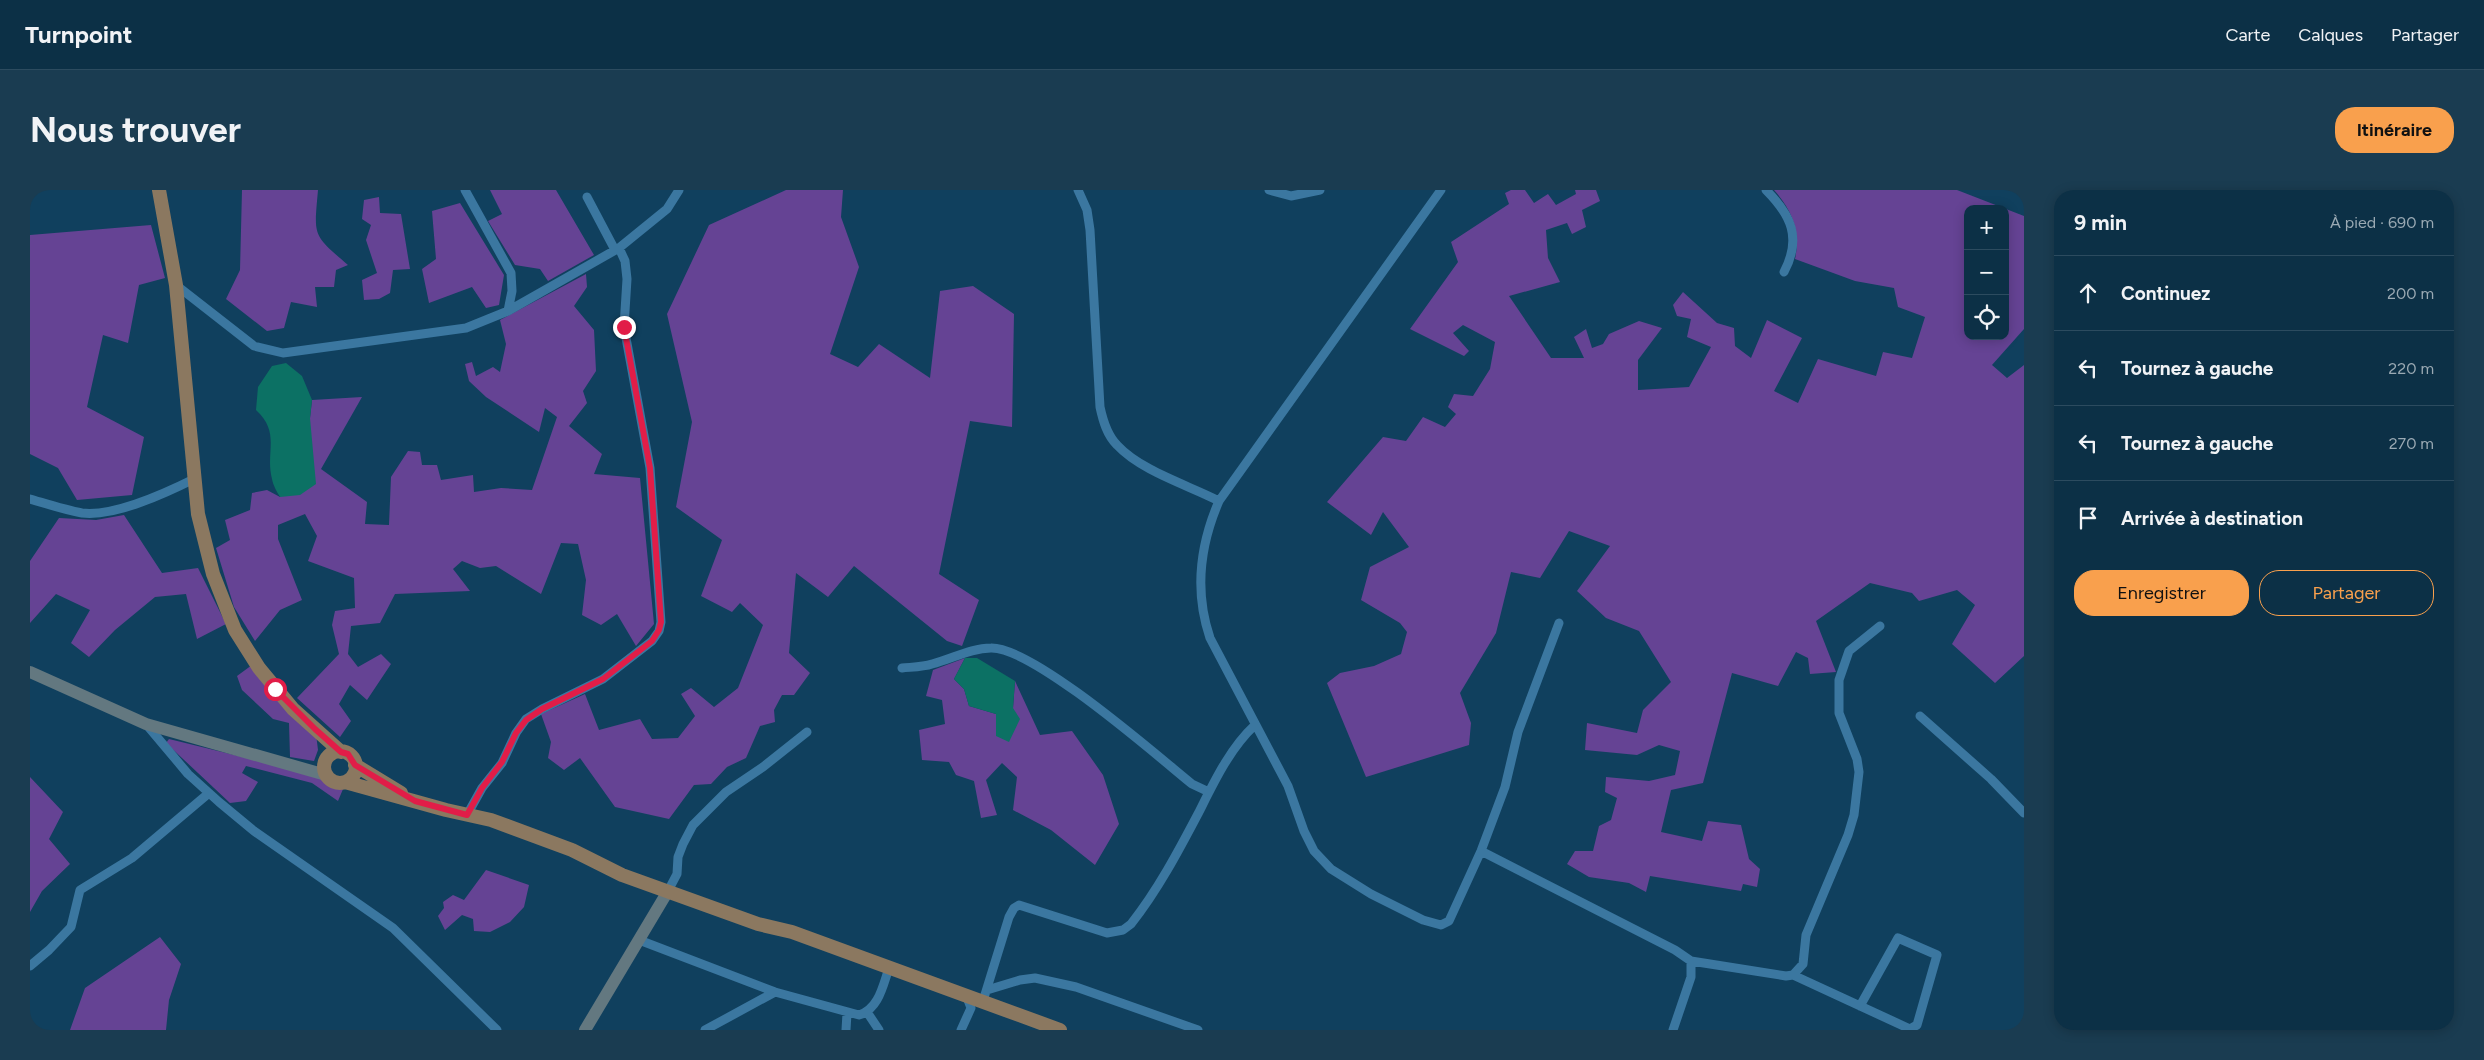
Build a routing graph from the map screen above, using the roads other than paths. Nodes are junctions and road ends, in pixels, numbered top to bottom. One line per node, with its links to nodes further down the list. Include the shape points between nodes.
1 (159, 190): 12 (main road)
2 (465, 190): 13 (street, via 511,273)
3 (679, 190): 10 (street, via 667,209)
4 (1078, 190): 16 (street, via 1087,210 1090,230 1100,407 1106,428 1117,445 1135,460)
5 (1268, 190): 6 (street, via 1291,196)
6 (1320, 190)
7 (1441, 190): 16 (street)
8 (1766, 190): 11 (street, via 1788,216 1794,236 1794,247)
9 (587, 197): 10 (street)
10 (617, 249): 13 (street); 33 (street, via 624,261 627,279 624,327 650,468 659,630 652,641 603,679 526,720)
11 (1784, 272)
12 (176, 285): 13 (street, via 242,338 265,350 283,353 466,328); 14 (main road)
13 (508, 310)
14 (196, 478): 15 (street, via 149,498 97,513 64,509); 25 (main road, via 198,514 206,548 235,630 275,689)
15 (30, 499)
16 (1219, 501): 23 (street, via 1200,560 1202,610 1210,638)
17 (1559, 623): 34 (street, via 1518,732 1511,770)
18 (1880, 626): 40 (street, via 1848,651 1839,680 1839,713 1859,772 1854,815 1806,934 1803,964)
19 (902, 668): 29 (street, via 932,664 983,649 999,648 1011,652 1063,682 1192,784)
20 (30, 672): 22 (street)
21 (1920, 716): 32 (street, via 1986,774)
22 (146, 724): 27 (street); 30 (street, via 165,749)
23 (1255, 724): 29 (street, via 1238,744); 34 (street, via 1288,786 1314,850 1331,868 1371,894 1423,920 1441,925 1449,921)
24 (806, 732): 35 (street, via 726,792 693,824 678,857 677,874)
25 (341, 752): 26 (main road, via 353,759); 27 (main road, via 334,752 325,761)
26 (355, 765): 28 (main road, via 355,772); 31 (main road)
27 (326, 775): 28 (main road, via 331,780)
28 (345, 782): 31 (main road)
29 (1209, 792): 43 (street, via 1178,850 1131,924 1123,930 1107,933 1019,905 1014,908)
30 (209, 793): 38 (street, via 132,858 80,890 70,927); 47 (street, via 254,831 393,928)
31 (415, 801): 33 (main road)
32 (2024, 813)
33 (467, 815): 35 (main road, via 491,820 572,850 602,867)
34 (1481, 851): 37 (street, via 1675,950)
35 (668, 891): 36 (street); 39 (main road)
36 (639, 940): 41 (street); 48 (street)
37 (1691, 962): 40 (street); 55 (street, via 1691,977)
38 (30, 966)
39 (889, 968): 42 (main road); 45 (street, via 880,993)
40 (1793, 975): 44 (street)
41 (775, 992): 46 (street); 49 (street)
42 (966, 995): 43 (main road); 52 (street, via 971,1008)
43 (985, 996): 53 (main road); 54 (street, via 1020,980 1035,978 1076,987)
44 (1860, 1006): 44 (street, via 1910,1029 1917,1025 1937,956 1898,938)
45 (867, 1012): 46 (street, via 859,1015); 51 (street)
46 (847, 1013): 50 (street)
47 (497, 1030)
48 (585, 1030)
49 (705, 1030)
50 (846, 1030)
51 (879, 1030)
52 (961, 1030)
53 (1060, 1030)
54 (1198, 1030)
55 (1673, 1030)

